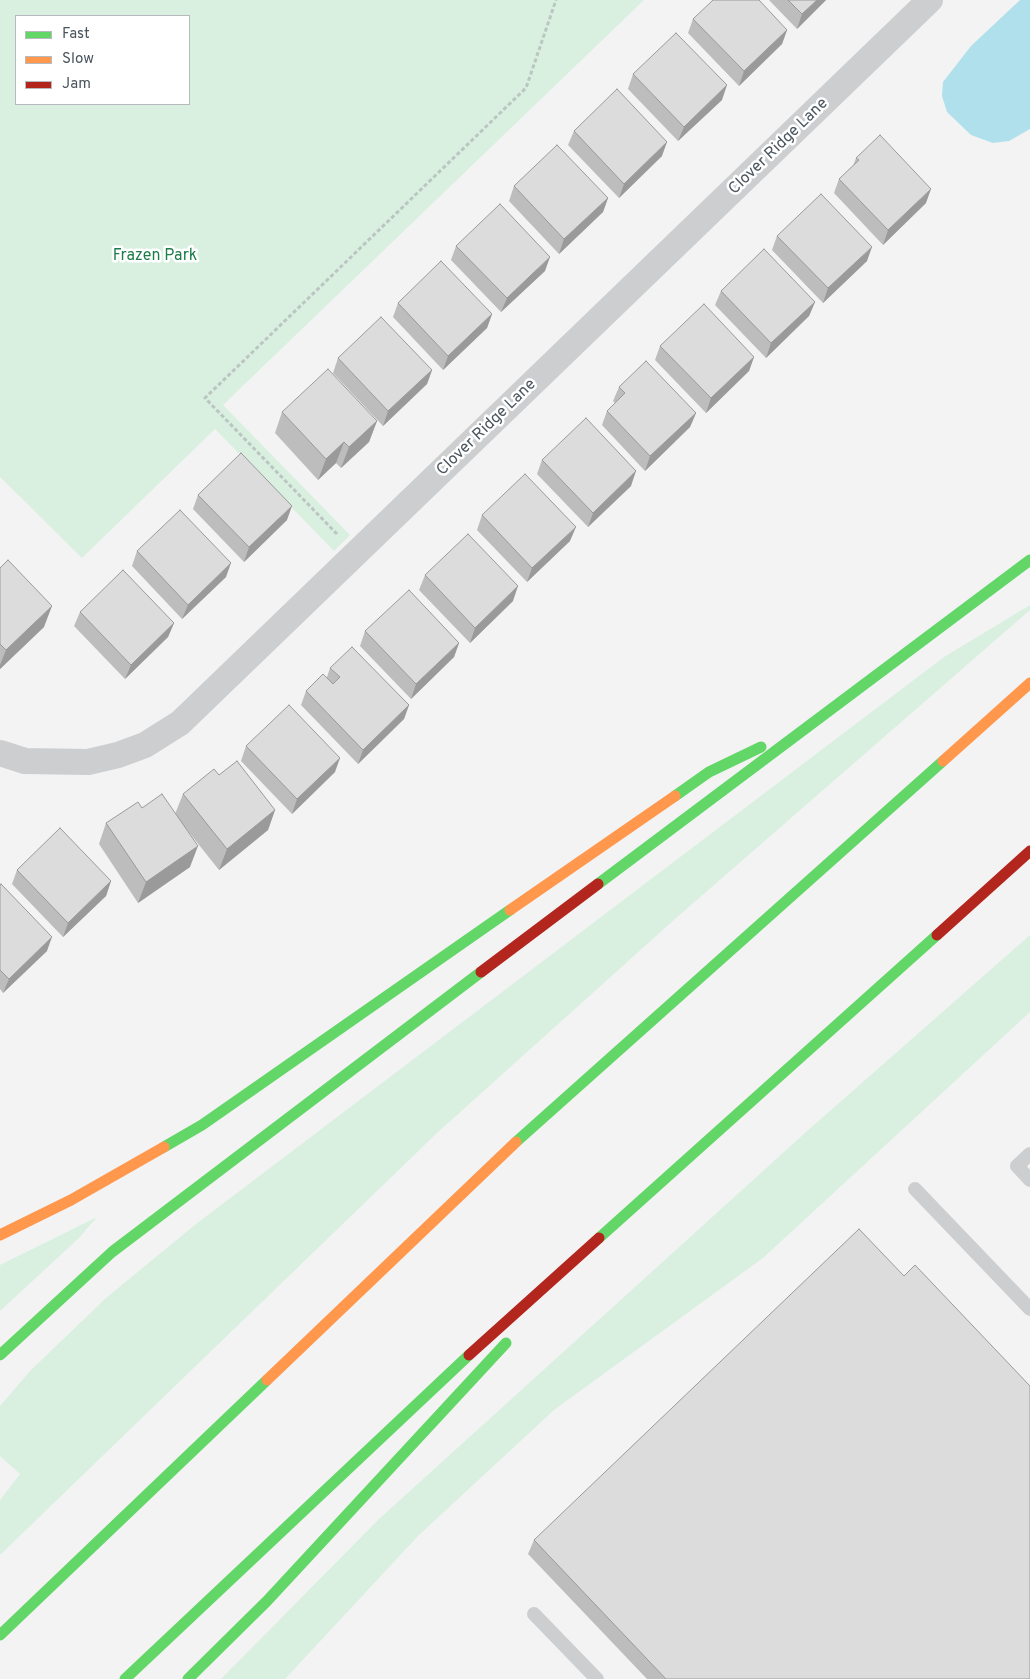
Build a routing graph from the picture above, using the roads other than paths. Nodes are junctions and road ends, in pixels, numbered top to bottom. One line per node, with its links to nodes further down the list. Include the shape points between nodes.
1 (930, 0): 5 (street, Clover Ridge Lane, via 180,723 132,750 88,762)
2 (1030, 560): 4 (highway)
3 (1030, 683): 17 (highway, via 516,1142)
4 (814, 722): 11 (highway, via 709,772 202,1124 70,1200); 15 (highway, via 227,1162 112,1252)
5 (1, 758)
6 (1030, 851): 10 (highway)
7 (1030, 1154): 8 (lane, via 1017,1166)
8 (1030, 1180)
9 (915, 1189): 12 (lane)
10 (624, 1215): 13 (highway); 18 (highway, via 440,1381)
11 (0, 1235)
12 (1030, 1309)
13 (537, 1310)
14 (516, 1332): 19 (highway, via 267,1601)
15 (0, 1355)
16 (534, 1614): 20 (lane)
17 (0, 1635)
18 (125, 1679)
19 (188, 1679)
20 (597, 1679)

